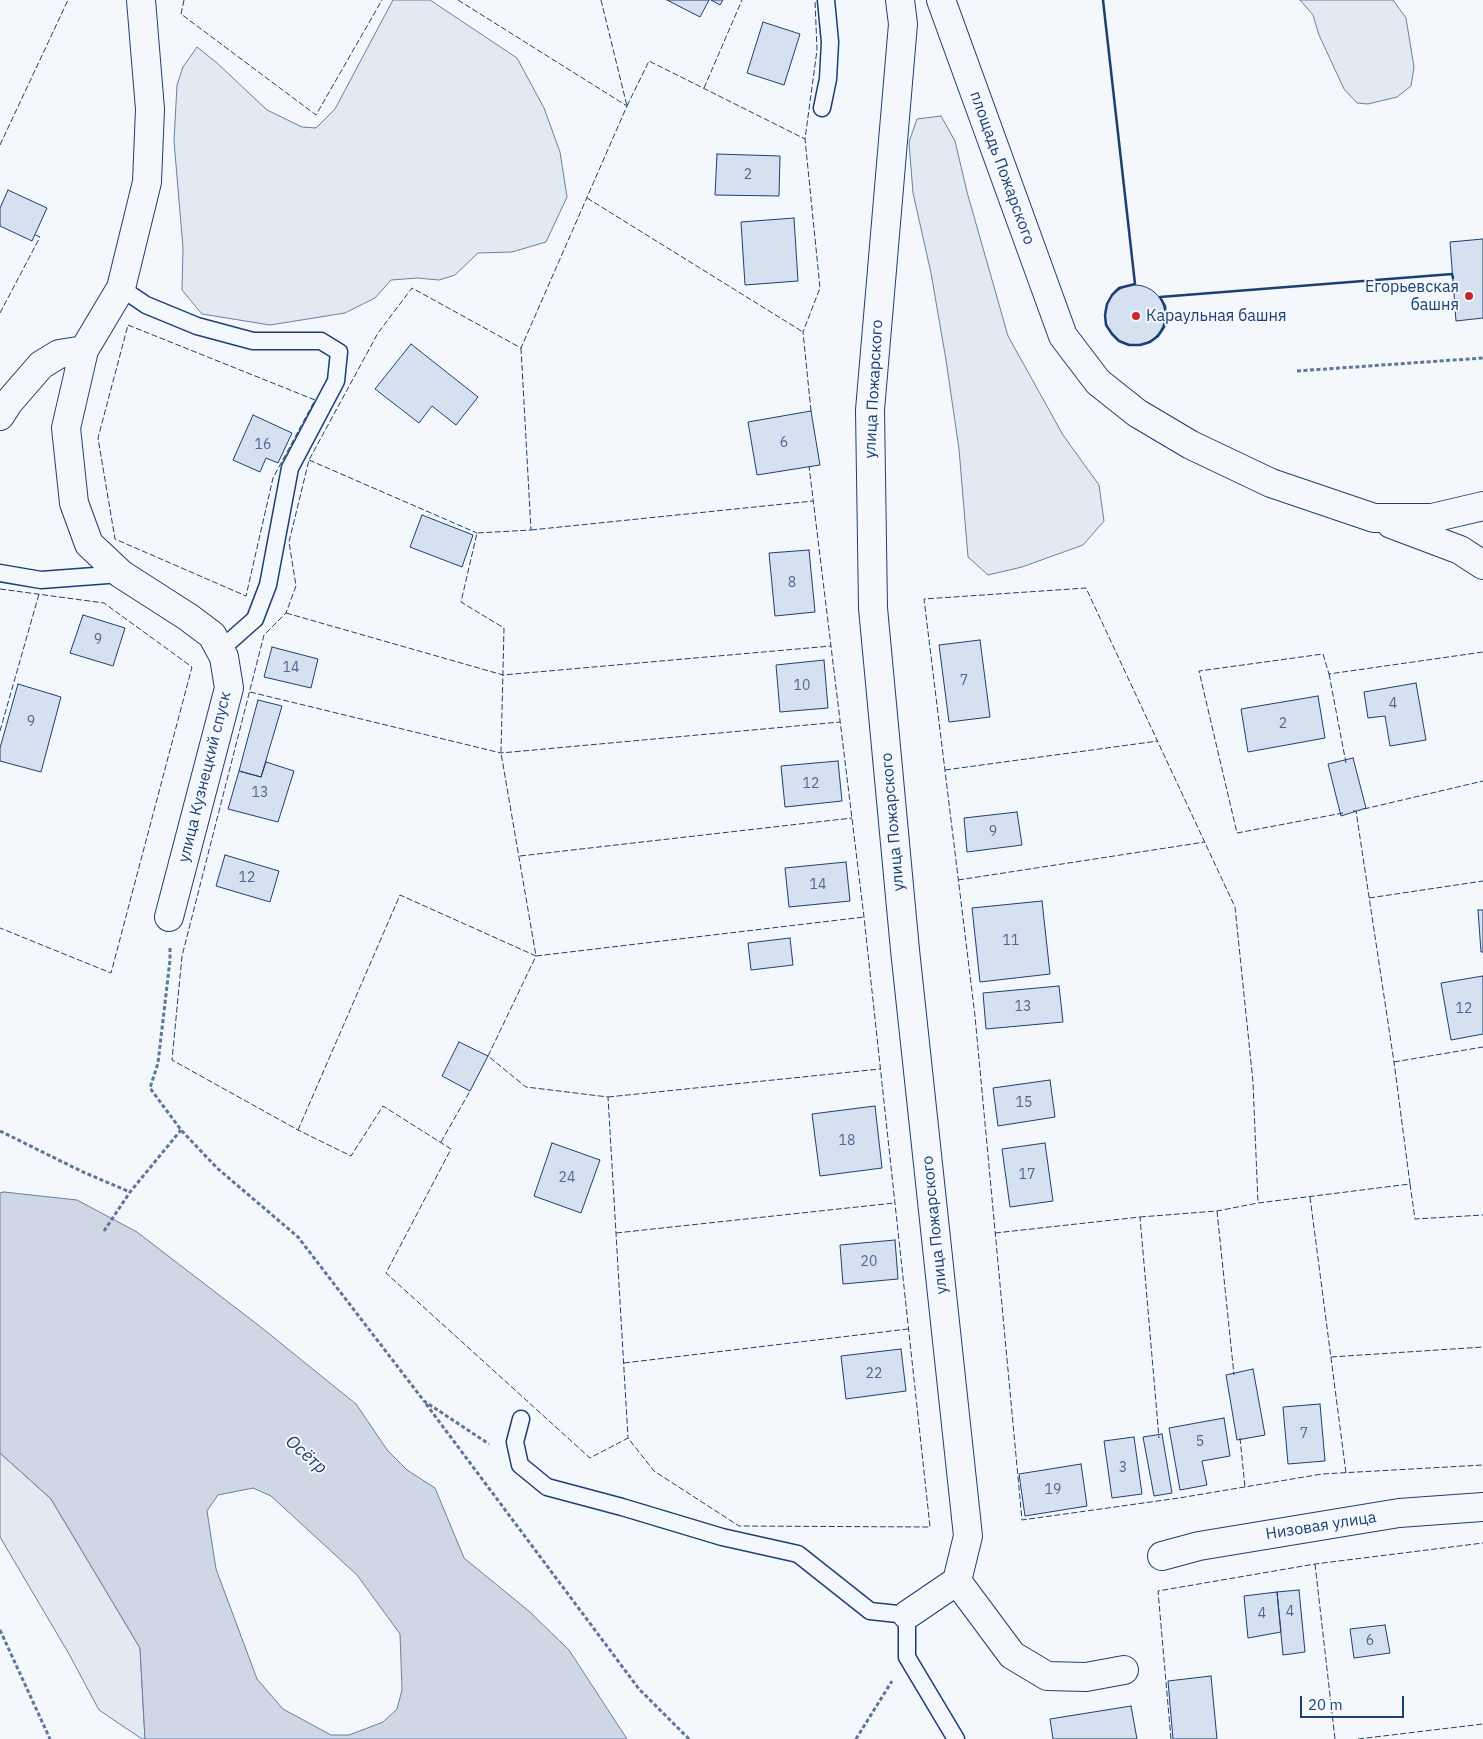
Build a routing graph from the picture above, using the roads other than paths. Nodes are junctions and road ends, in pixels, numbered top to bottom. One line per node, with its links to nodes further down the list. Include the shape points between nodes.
1 (141, 0): 6 (street, улица Кузнецкий спуск, via 150,109 147,182)
2 (826, 0): 5 (lane, via 830,42)
3 (900, 0): 19 (street, улица Пожарского, via 902,24 870,410 873,608 906,960 968,1536)
4 (941, 0): 10 (street, площадь Пожарского, via 1063,336 1098,382 1137,413 1191,446 1271,483)
5 (822, 108)
6 (120, 288): 7 (street, улица Кузнецкий спуск); 14 (lane, via 146,305 197,326 253,341 321,341 339,352 336,381 290,468 268,585 255,618)
7 (84, 350): 8 (street, via 59,354 40,365); 13 (street, улица Кузнецкий спуск, via 66,428 74,503 89,544)
8 (0, 416)
9 (1483, 506): 10 (street, via 1432,518)
10 (1374, 518): 11 (street, площадь Пожарского, via 1460,550)
11 (1483, 565)
12 (0, 573): 13 (lane, via 41,580)
13 (121, 574): 14 (street, улица Кузнецкий спуск, via 188,617 212,636)
14 (220, 650): 15 (street, улица Кузнецкий спуск, via 229,688)
15 (169, 917)
16 (521, 1419): 20 (lane, via 515,1442 520,1465 547,1487 722,1537 798,1554 870,1611)
17 (1483, 1507): 18 (street, Низовая улица, via 1400,1513 1199,1546)
18 (1162, 1556)
19 (957, 1581): 20 (street); 21 (street, via 1012,1655 1047,1676 1086,1677)
20 (907, 1615): 22 (lane, via 907,1657)
21 (1124, 1670)
22 (956, 1739)

